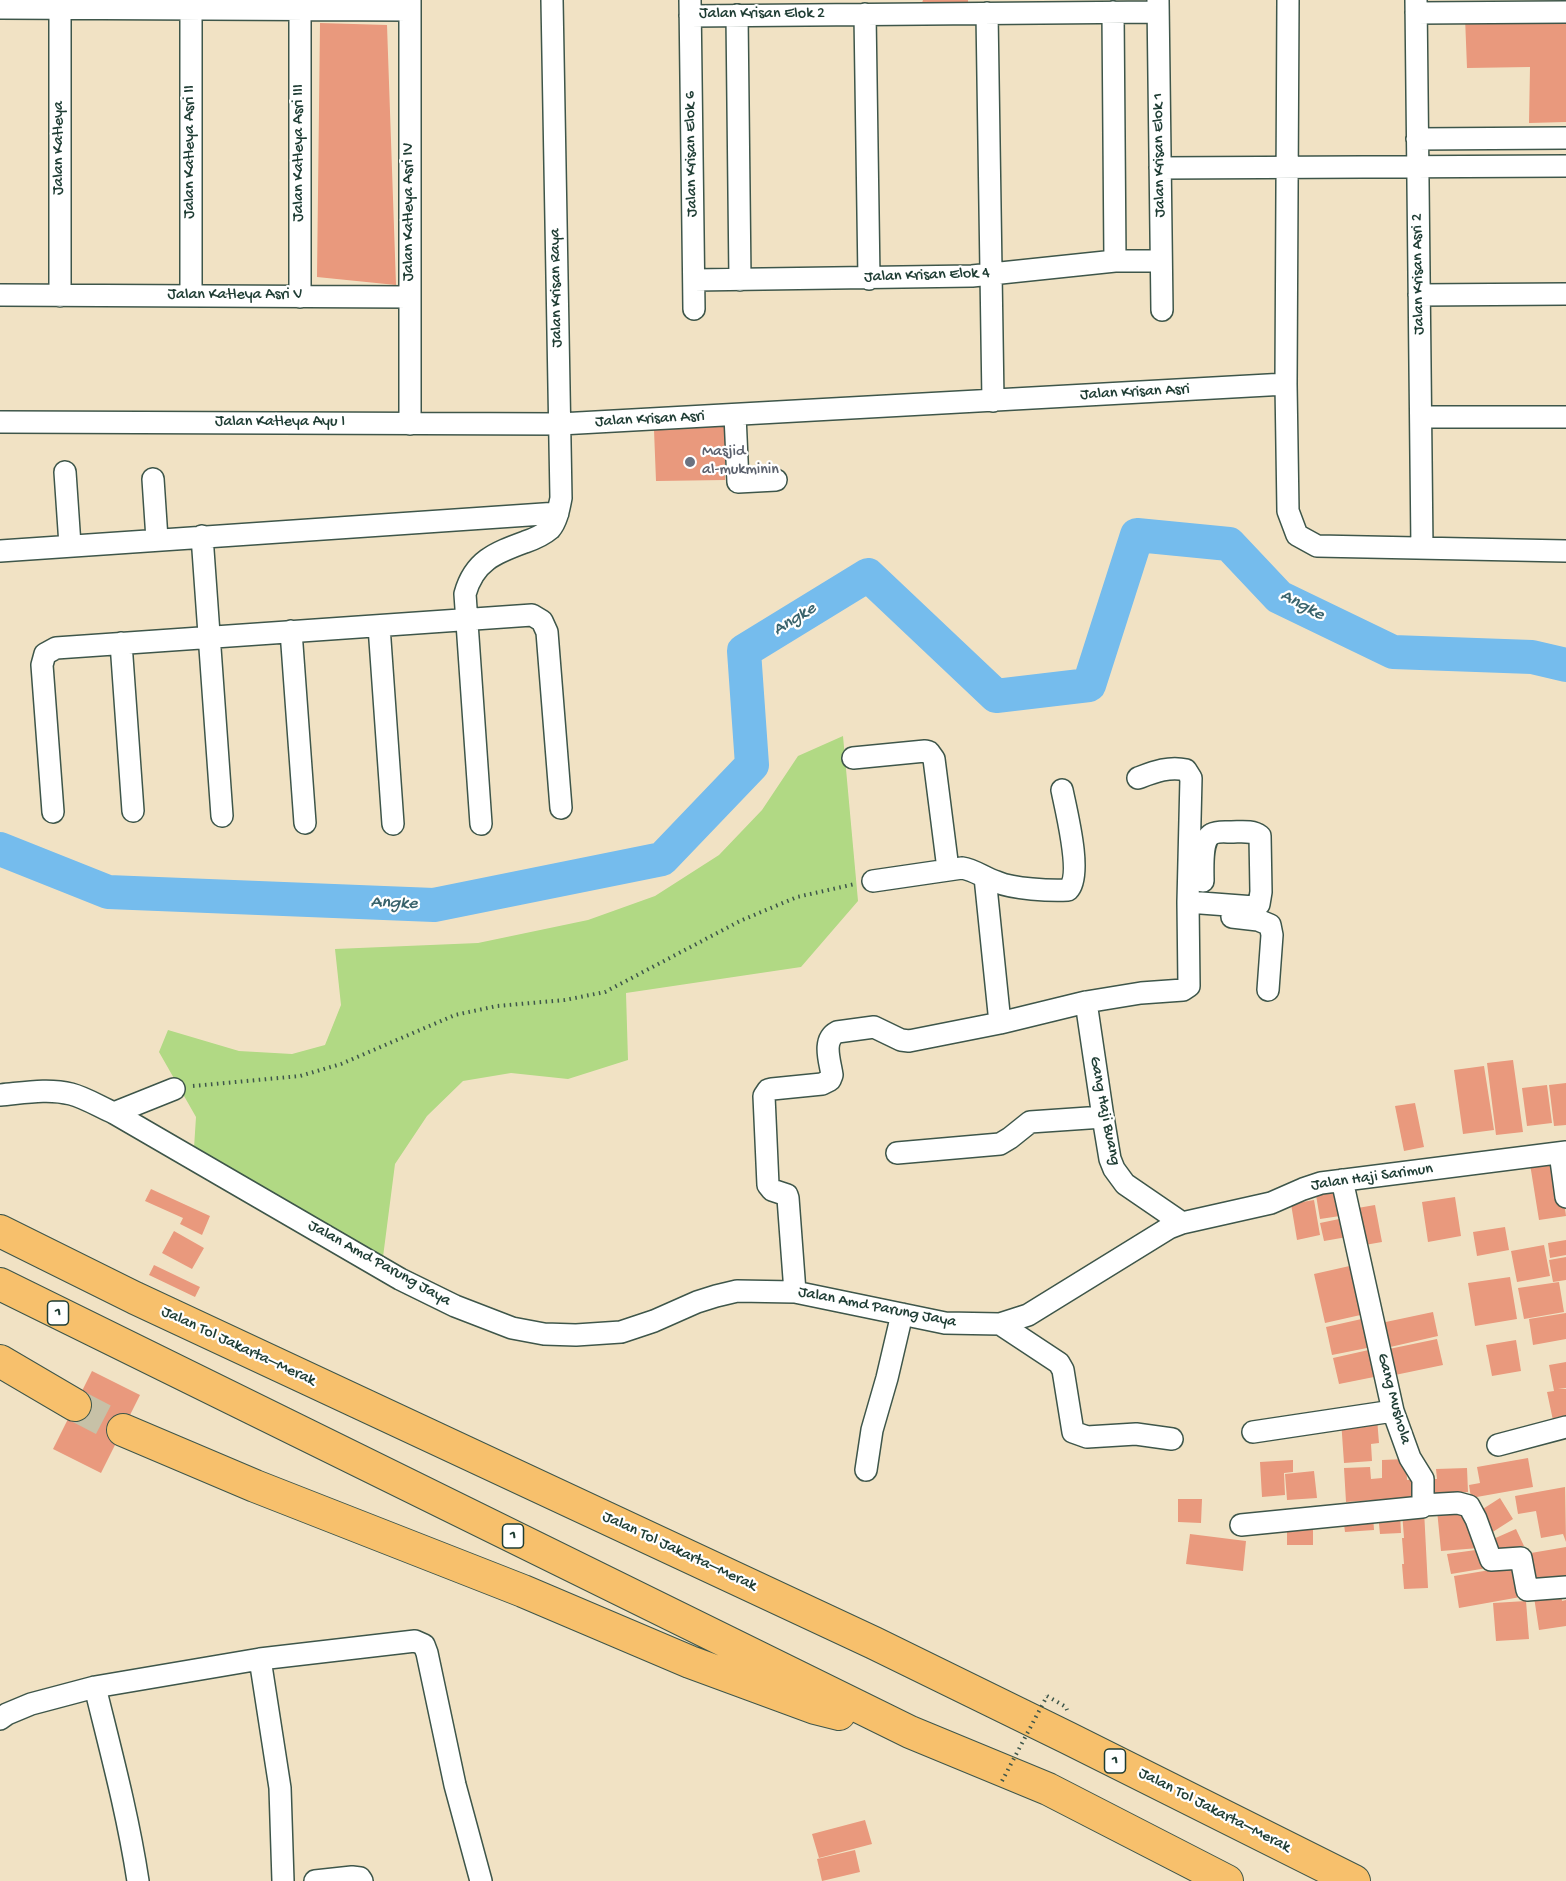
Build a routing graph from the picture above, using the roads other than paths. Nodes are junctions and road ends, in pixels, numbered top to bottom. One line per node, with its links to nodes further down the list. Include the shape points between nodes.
1 (552, 0): 44 (street, Jalan Krisan Raya)
2 (1288, 0): 20 (street)
3 (60, 4): 7 (street); 9 (street); 31 (street, Jalan Katleya)
4 (410, 5): 10 (street); 34 (street, Jalan Katleya Asri IV)
5 (1158, 6): 11 (street, Jalan Krisan Elok 2); 21 (street, Jalan Krisan Elok 1)
6 (1416, 6): 12 (street); 16 (street, Jalan Krisan Asri 2)
7 (0, 8)
8 (690, 8): 15 (street, Jalan Krisan Elok 2); 26 (street, Jalan Krisan Elok 6)
9 (191, 9): 10 (street); 32 (street, Jalan Katleya Asri II)
10 (300, 9): 33 (street, Jalan Katleya Asri III)
11 (1113, 12): 13 (street, Jalan Krisan Elok 2); 22 (street)
12 (1566, 12)
13 (987, 13): 14 (street, Jalan Krisan Elok 2); 24 (street)
14 (865, 14): 15 (street, Jalan Krisan Elok 2); 25 (street)
15 (737, 15): 27 (street)
16 (1418, 138): 17 (street); 18 (street, Jalan Krisan Asri 2)
17 (1566, 138)
18 (1418, 166): 19 (street); 20 (street); 30 (street, Jalan Krisan Asri 2)
19 (1566, 166)
20 (1287, 167): 21 (street); 37 (street)
21 (1160, 168): 23 (street, Jalan Krisan Elok 1)
22 (1115, 261): 23 (street, Jalan Krisan Elok 4); 24 (street, Jalan Krisan Elok 4)
23 (1160, 261): 36 (street, Jalan Krisan Elok 1)
24 (992, 274): 25 (street, Jalan Krisan Elok 4); 38 (street)
25 (869, 279): 27 (street, Jalan Krisan Elok 4)
26 (694, 280): 27 (street, Jalan Krisan Elok 4); 35 (street, Jalan Krisan Elok 6)
27 (740, 280)
28 (1566, 294): 30 (street)
29 (0, 295): 31 (street, Jalan Katleya Asri V)
30 (1419, 295): 40 (street, Jalan Krisan Asri 2)
31 (60, 296): 32 (street, Jalan Katleya Asri V)
32 (191, 296): 33 (street, Jalan Katleya Asri V)
33 (300, 297): 34 (street, Jalan Katleya Asri V)
34 (410, 297): 43 (street, Jalan Katleya Asri IV)
35 (694, 309)
36 (1162, 310)
37 (1286, 384): 38 (street, Jalan Krisan Asri); 52 (street, via 1288,511 1297,535 1317,546)
38 (993, 400): 39 (street, Jalan Krisan Asri)
39 (735, 415): 44 (street, Jalan Krisan Asri); 47 (street, via 738,482)
40 (1420, 417): 41 (street); 52 (street, Jalan Krisan Asri 2)
41 (1566, 417)
42 (0, 422): 43 (street, Jalan Katleya Ayu I)
43 (410, 424): 44 (street, Jalan Katleya Ayu I)
44 (560, 424): 48 (street, Jalan Krisan Raya)
45 (65, 472): 51 (street)
46 (153, 479): 50 (street)
47 (776, 480)
48 (558, 513): 49 (street); 55 (street, via 551,528 489,557 477,568 465,594)
49 (202, 536): 50 (street); 58 (street)
50 (157, 539): 51 (street)
51 (70, 545): 53 (street)
52 (1422, 548): 54 (street)
53 (0, 551)
54 (1566, 551)
55 (466, 620): 56 (street); 63 (street, via 532,615 542,621 547,632); 69 (street)
56 (379, 626): 57 (street); 68 (street)
57 (291, 632): 58 (street); 67 (street)
58 (209, 637): 59 (street); 66 (street)
59 (121, 643): 64 (street); 65 (street, via 56,648 45,654 42,665)
60 (853, 758): 70 (street, via 925,751 932,756)
61 (1138, 778): 73 (street, via 1173,768 1186,770 1191,776)
62 (1062, 790): 71 (street, via 1072,846 1071,888 1006,885)
63 (561, 808)
64 (133, 811)
65 (52, 812)
66 (222, 816)
67 (305, 823)
68 (393, 824)
69 (481, 824)
70 (948, 869): 71 (street, via 970,869); 72 (street)
71 (985, 876): 76 (street)
72 (873, 881)
73 (1193, 906): 74 (street, via 1270,926); 75 (street, via 1189,986)
74 (1268, 990)
75 (1086, 1002): 76 (street); 80 (street, Gang Haji Buang)
76 (1000, 1023): 88 (street, via 909,1041 873,1027 837,1032 828,1043 830,1080 766,1092 768,1185 788,1198)
77 (174, 1089): 79 (street)
78 (0, 1095): 79 (street, Jalan Amd Parung Jaya, via 57,1091)
79 (114, 1113): 88 (street, Jalan Amd Parung Jaya, via 400,1279 512,1328 544,1334 603,1334 636,1328 737,1291)
80 (1103, 1117): 81 (street, via 1030,1122 1000,1144); 85 (street, Gang Haji Buang, via 1110,1159 1119,1177)
81 (897, 1153)
82 (1563, 1153): 83 (street, Jalan Haji Sarimun); 84 (street)
83 (1342, 1180): 85 (street, Jalan Haji Sarimun, via 1312,1186 1257,1207); 93 (street, Gang Mushola)
84 (1566, 1197)
85 (1182, 1223): 90 (street, Jalan Amd Parung Jaya, via 1028,1315)
86 (0, 1231): 113 (highway, Jalan Tol Jakarta–Merak / 1, via 135,1298 874,1643)
87 (0, 1284): 106 (highway, 1)
88 (795, 1292): 89 (street, Jalan Amd Parung Jaya)
89 (902, 1314): 90 (street, Jalan Amd Parung Jaya, via 945,1323); 99 (street, via 872,1430)
90 (1000, 1324): 97 (street, via 1059,1363 1073,1432 1087,1437 1136,1434)
91 (0, 1361): 92 (highway)
92 (75, 1406)
93 (1393, 1411): 96 (street); 100 (street, Gang Mushola, via 1410,1458 1423,1479)
94 (1566, 1427): 98 (street)
95 (123, 1430): 106 (highway, via 690,1662 815,1708)
96 (1253, 1432)
97 (1172, 1439)
98 (1498, 1444)
99 (866, 1470)
100 (1423, 1505): 101 (street); 102 (street, via 1469,1506 1491,1560 1521,1558 1527,1590)
101 (1241, 1525)
102 (1566, 1587)
103 (260, 1659): 104 (street); 108 (street, via 280,1788); 111 (street, via 407,1641 424,1645)
104 (94, 1687): 105 (street, via 31,1704); 107 (street, via 122,1793)
105 (0, 1719)
106 (910, 1732): 112 (highway, 1, via 1048,1789)
107 (138, 1881)
108 (283, 1881)
109 (315, 1881): 110 (street, via 352,1877)
110 (362, 1881)
111 (481, 1881)
112 (1227, 1881)
113 (1354, 1881)

